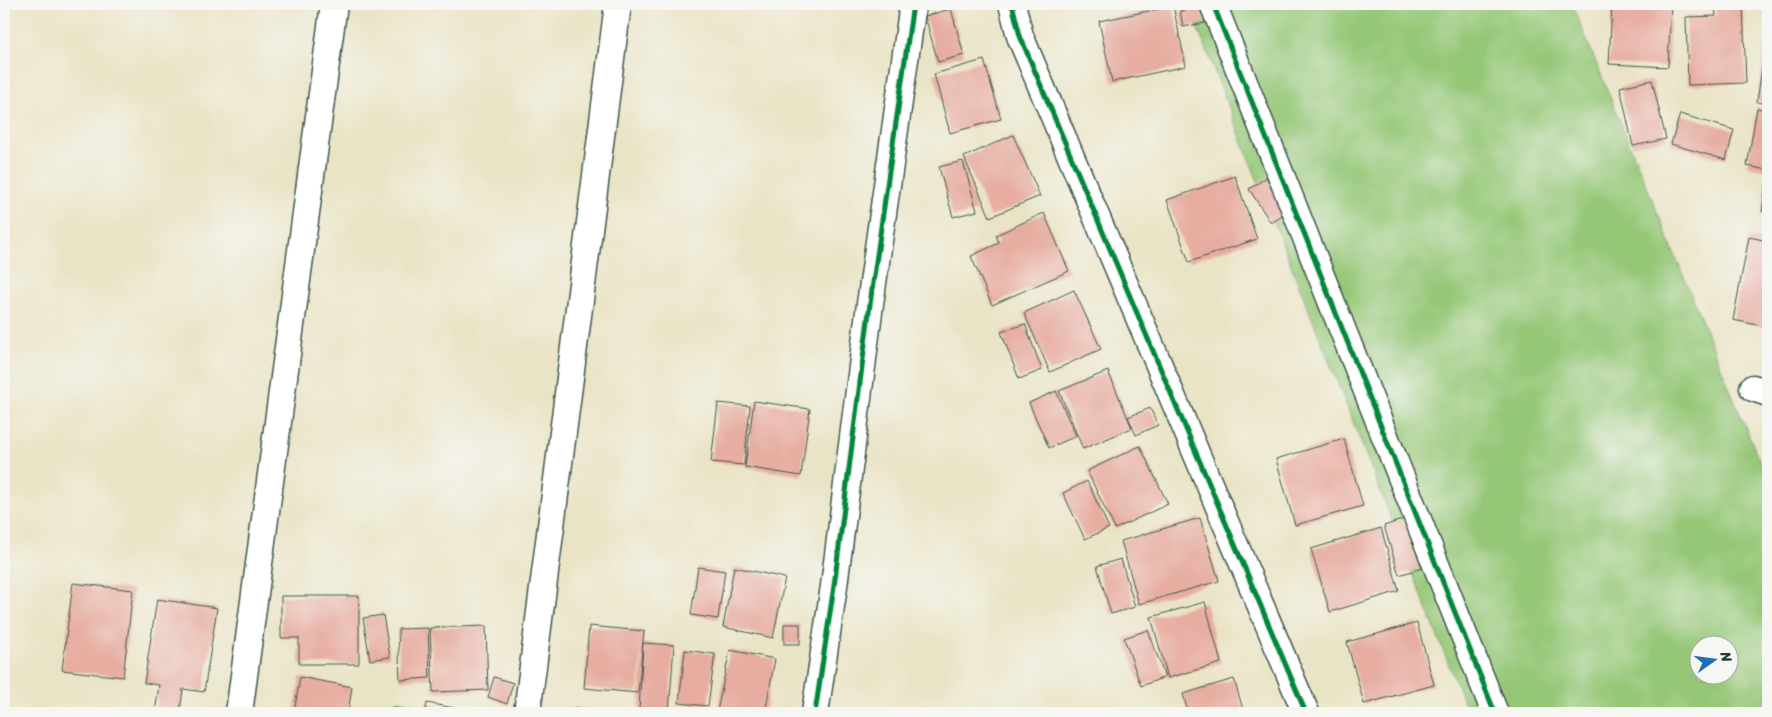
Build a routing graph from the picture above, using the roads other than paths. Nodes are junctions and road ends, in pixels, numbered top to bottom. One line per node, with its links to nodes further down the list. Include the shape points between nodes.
1 (334, 4): 6 (street)
2 (618, 4): 7 (street)
3 (913, 4): 8 (street)
4 (1012, 4): 9 (street, via 1024,45)
5 (1213, 4): 10 (street)
6 (239, 713)
7 (528, 713)
8 (814, 713)
9 (1306, 713)
10 (1496, 713)

